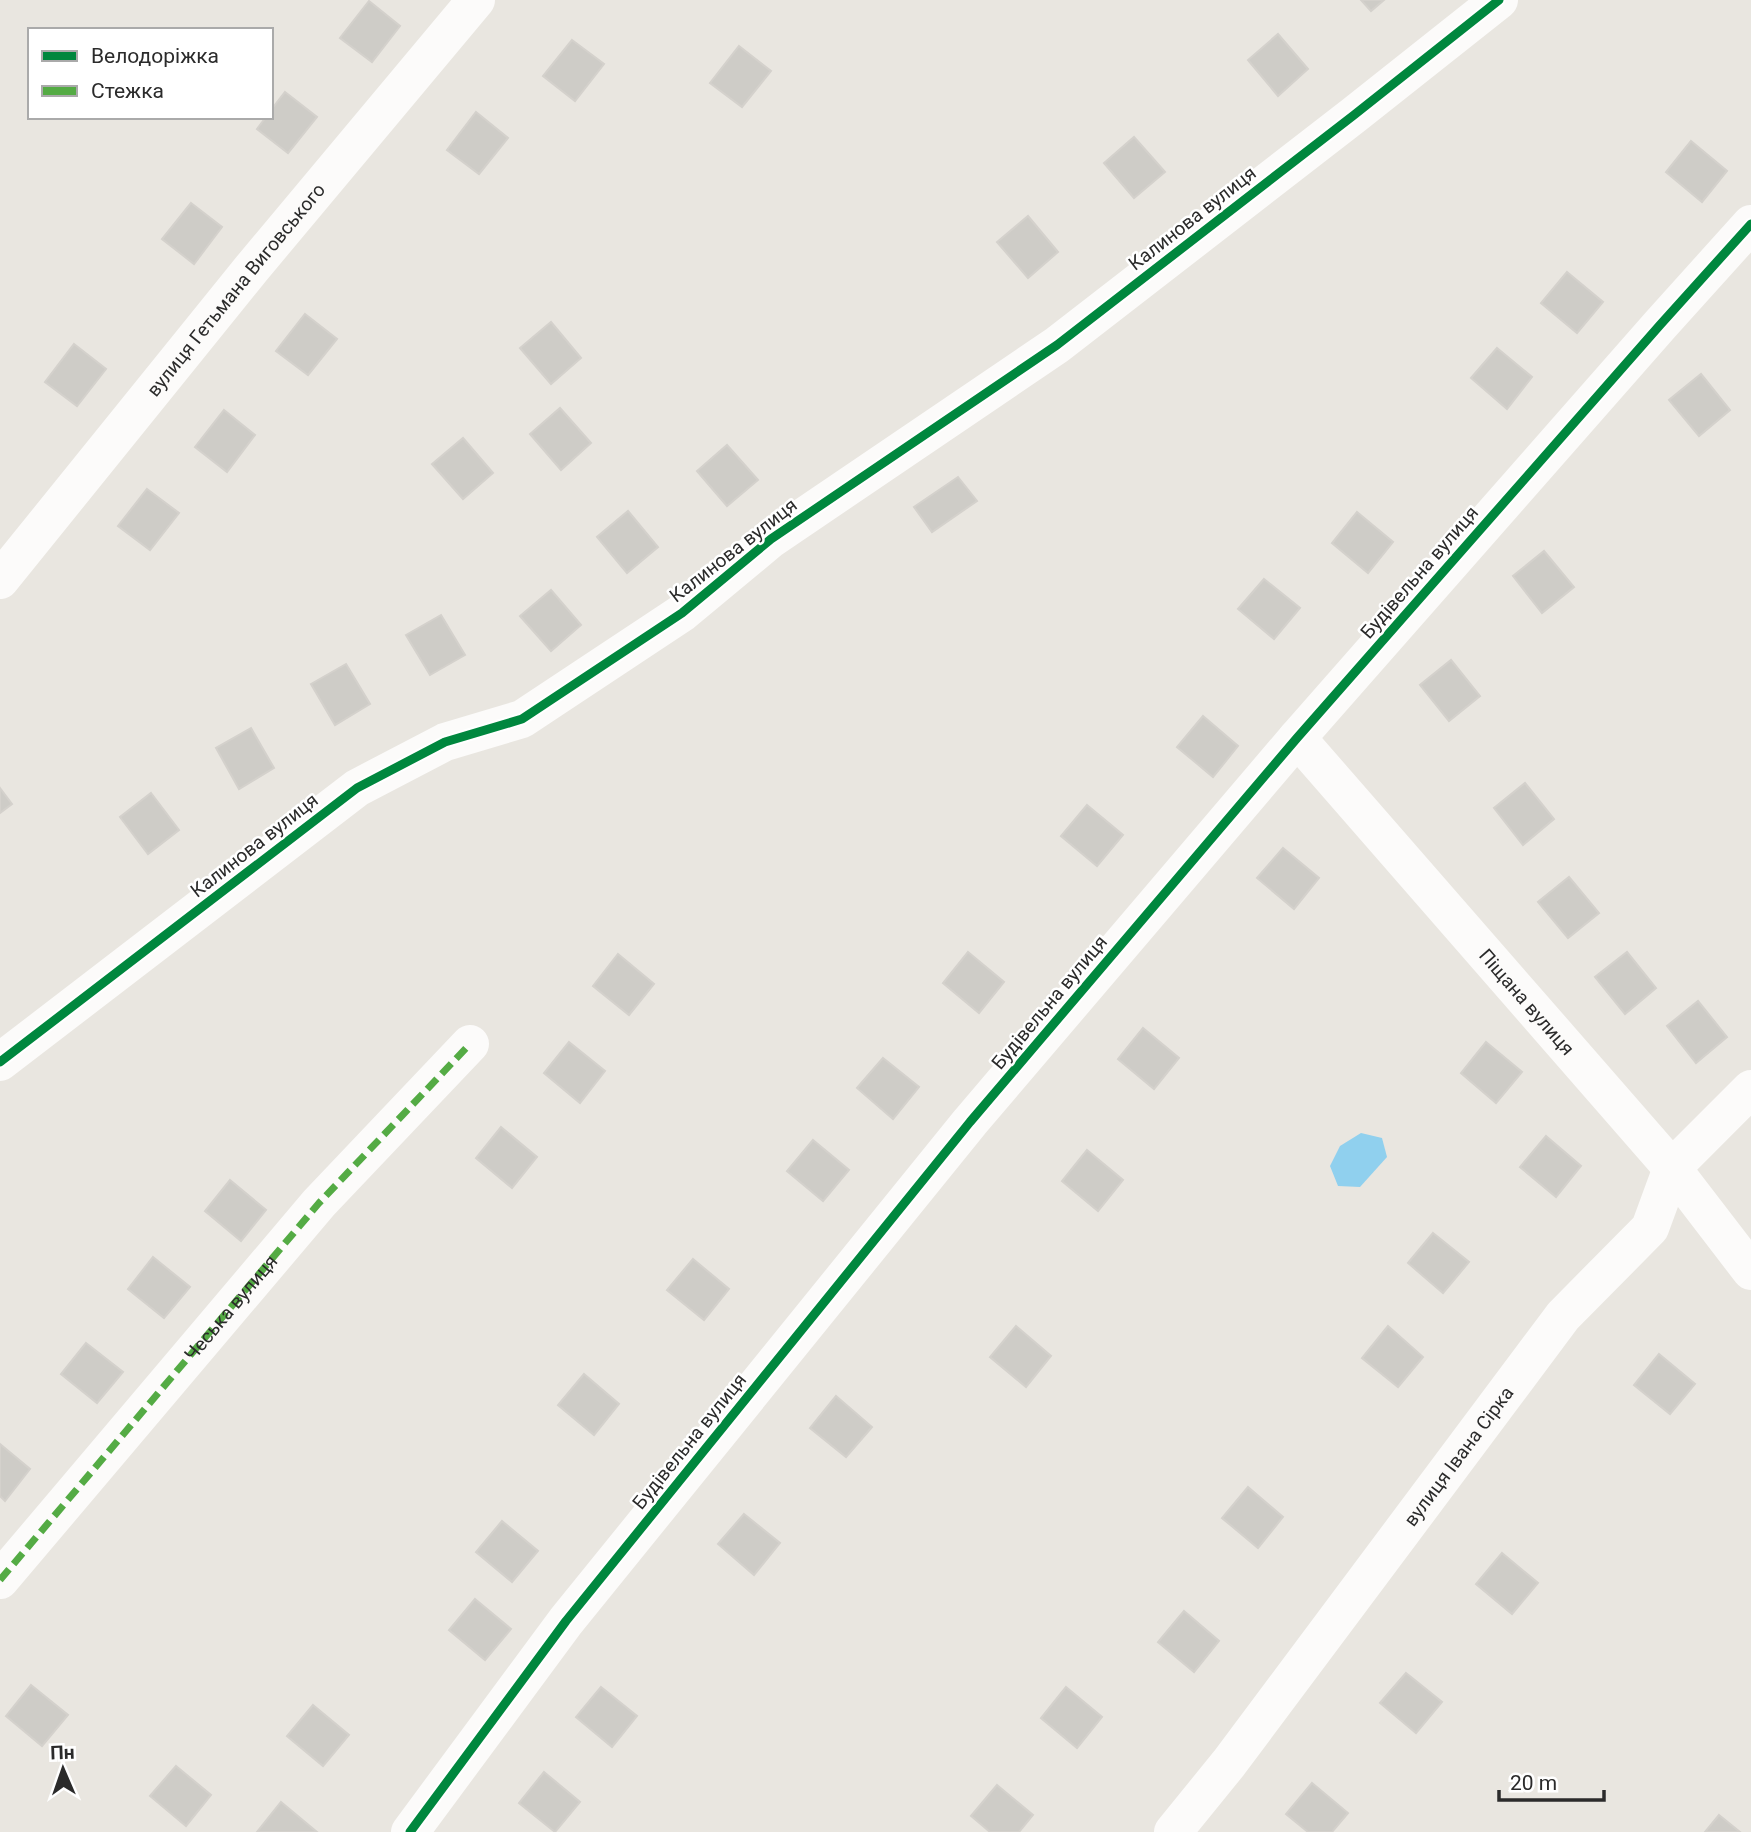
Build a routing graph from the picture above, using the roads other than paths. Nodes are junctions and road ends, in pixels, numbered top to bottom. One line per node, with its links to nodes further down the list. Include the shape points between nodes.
1 (476, 0): 4 (street, вулиця Гетьмана Виговського)
2 (1499, 0): 7 (street, Калинова вулиця, via 1057,345 771,539 682,613 522,719 445,743 357,788)
3 (1751, 224): 5 (street, Будівельна вулиця)
4 (0, 580)
5 (1297, 738): 9 (street, Піщана вулиця); 12 (street, Будівельна вулиця, via 970,1122 566,1621)
6 (470, 1044): 11 (street, Чеська вулиця, via 319,1203)
7 (0, 1062)
8 (1751, 1089): 9 (street, вулиця Івана Сірка)
9 (1672, 1168): 10 (street, Піщана вулиця); 13 (street, вулиця Івана Сірка, via 1650,1228 1563,1315)
10 (1751, 1271)
11 (0, 1580)
12 (410, 1832)
13 (1173, 1832)

